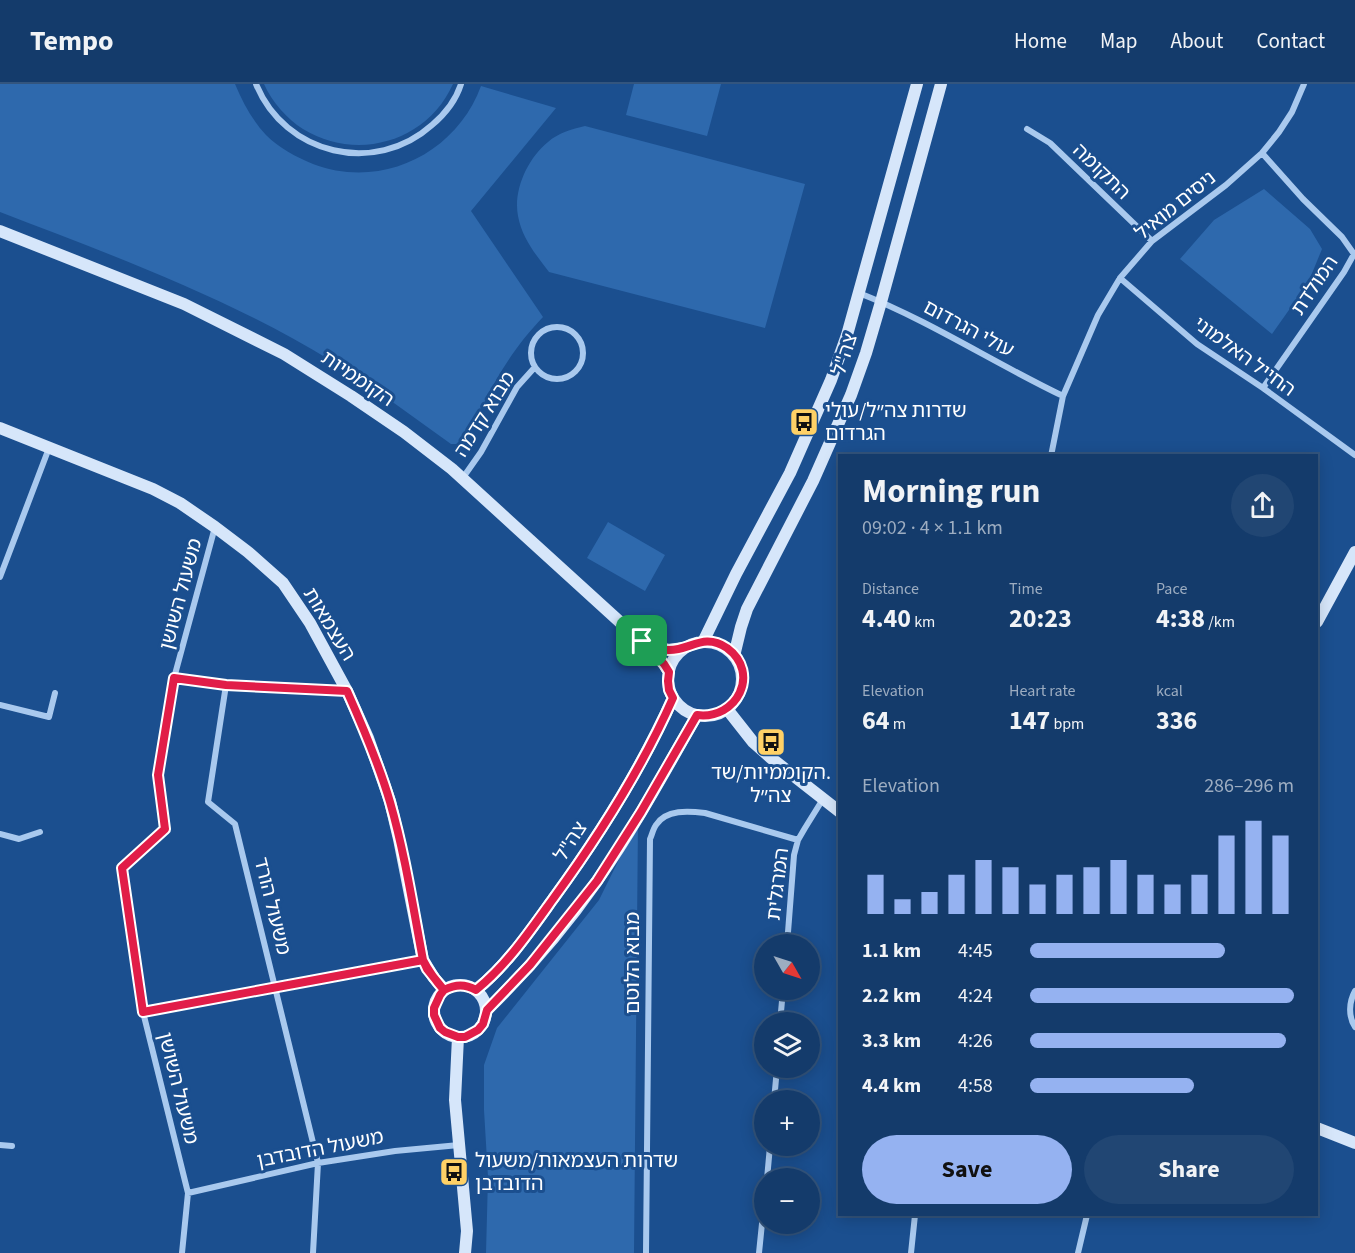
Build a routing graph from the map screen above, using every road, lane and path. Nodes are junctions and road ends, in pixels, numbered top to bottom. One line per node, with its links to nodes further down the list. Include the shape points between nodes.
1 (256, 84): 2 (street, via 280,122 309,142 343,153 394,148 412,140 439,119)
2 (461, 84)
3 (917, 84): 12 (street, צה"ל)
4 (941, 84): 13 (street, צה"ל)
5 (1302, 86): 7 (street, ניסים מואיל, via 1292,112)
6 (1027, 129): 9 (street, התקומה, via 1050,143)
7 (1262, 153): 9 (street, ניסים מואיל); 10 (street, המולדת)
8 (0, 231): 21 (street, הקוממיות, via 183,304 284,354 404,432)
9 (1152, 241): 11 (street, ניסים מואיל)
10 (1354, 253): 15 (street, המולדת)
11 (1120, 278): 15 (street, החייל האלמוני, via 1197,344); 16 (street, ניסים מואיל, via 1098,315)
12 (859, 293): 13 (street, עולי הגרדום); 27 (street, צה"ל, via 813,424)
13 (881, 302): 16 (street, עולי הגרדום); 29 (street, צה"ל, via 851,395 813,481 747,609)
14 (535, 367): 14 (street, via 549,378 575,373 584,357 581,340 575,332 559,326 542,331 532,345); 21 (street, מבוא קדמה, via 517,387)
15 (1263, 388): 20 (street, החייל האלמוני)
16 (1063, 396): 19 (street, ניסים מואיל)
17 (0, 428): 18 (street, העצמאות)
18 (49, 448): 22 (street, העצמאות, via 153,489); 24 (street)
19 (1051, 454)
20 (1355, 455)
21 (462, 479): 26 (street, הקוממיות)
22 (215, 527): 31 (street, משעול השושן); 33 (street, העצמאות, via 283,583)
23 (1355, 552): 25 (street)
24 (0, 577)
25 (1318, 620)
26 (642, 641): 28 (street, הקוממיות, via 668,651); 30 (street, הקוממיות)
27 (703, 642): 28 (street); 29 (street, via 720,645)
28 (685, 647): 30 (street)
29 (734, 656): 37 (street, via 741,669 742,684)
30 (669, 672): 35 (street)
31 (174, 678): 32 (street); 51 (street, משעול השושן, via 158,775 165,829 122,868)
32 (226, 685): 33 (street); 46 (street, משעול הורד, via 208,802 235,824)
33 (347, 691): 45 (street, העצמאות, via 390,801)
34 (55, 693): 36 (street, via 49,717)
35 (673, 698): 38 (street, via 687,712); 48 (street, צה"ל, via 648,752 576,867 502,966)
36 (0, 705)
37 (728, 709): 38 (street, via 713,716); 39 (street, via 753,742)
38 (697, 715): 50 (street, via 597,881 530,965)
39 (823, 798): 40 (street); 43 (street, המרגלית)
40 (838, 810)
41 (40, 832): 42 (street, via 19,839)
42 (0, 834)
43 (798, 840): 44 (street, המרגלית); 67 (street, מבוא הלוטם, via 689,811 664,816 650,839)
44 (788, 934)
45 (423, 960): 46 (street); 47 (street, העצמאות)
46 (276, 987): 51 (street); 59 (street, משעול הורד)
47 (444, 990): 48 (street, via 464,985); 53 (street, via 436,1001 436,1022 445,1032)
48 (476, 990): 50 (street)
49 (1355, 990): 52 (street, via 1350,1010)
50 (487, 1010): 53 (street, via 478,1030)
51 (143, 1012): 60 (street, משעול השושן)
52 (1355, 1027)
53 (458, 1037): 57 (street, via 455,1101)
54 (1318, 1128): 55 (street)
55 (1355, 1143)
56 (0, 1145): 58 (street)
57 (459, 1145): 59 (street, משעול הדובדבן); 66 (street, via 467,1231)
58 (12, 1146)
59 (318, 1163): 60 (street, משעול הדובדבן); 65 (street, משעול הורד)
60 (188, 1193): 64 (street, משעול השושן)
61 (915, 1216): 69 (street)
62 (1087, 1216): 70 (street)
63 (761, 1234): 68 (street)
64 (182, 1253)
65 (313, 1253)
66 (465, 1253)
67 (646, 1253)
68 (759, 1253)
69 (911, 1253)
70 (1078, 1253)

